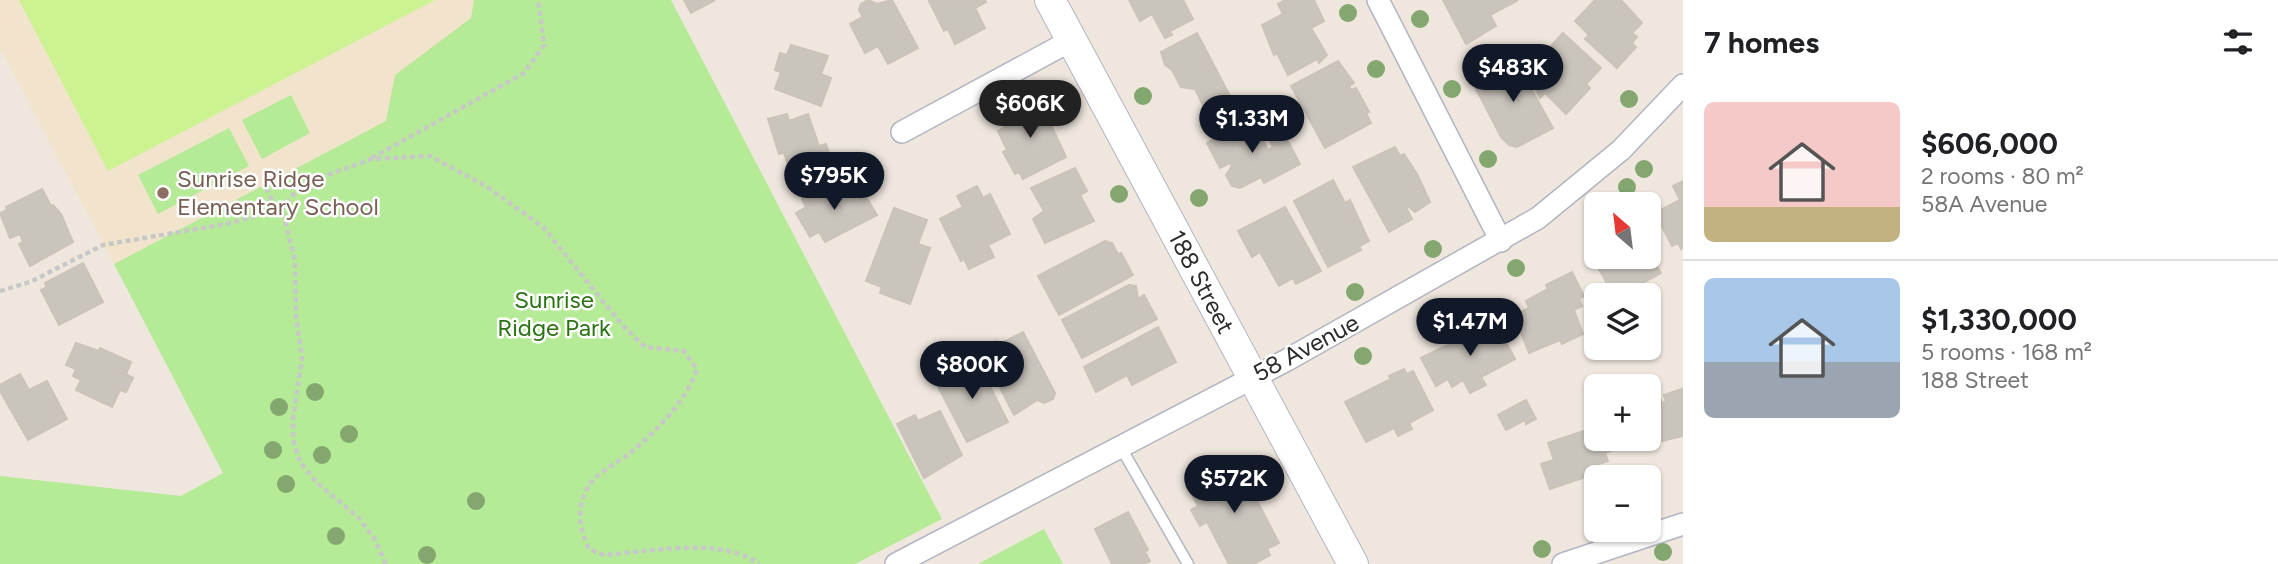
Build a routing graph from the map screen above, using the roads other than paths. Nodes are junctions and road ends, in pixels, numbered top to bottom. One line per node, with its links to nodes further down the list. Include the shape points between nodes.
1 (1050, 0): 3 (street, 188 Street)
2 (1378, 0): 6 (street)
3 (1072, 40): 5 (street); 7 (street, 188 Street)
4 (1683, 85): 6 (street, 58 Avenue, via 1571,194)
5 (902, 132)
6 (1501, 241): 7 (street, 58 Avenue)
7 (1252, 377): 8 (street, 58 Avenue); 12 (street, 188 Street)
8 (1120, 446): 10 (street, 58 Avenue); 11 (lane)
9 (1683, 524): 13 (street)
10 (896, 564)
11 (1188, 564)
12 (1353, 564)
13 (1563, 564)

